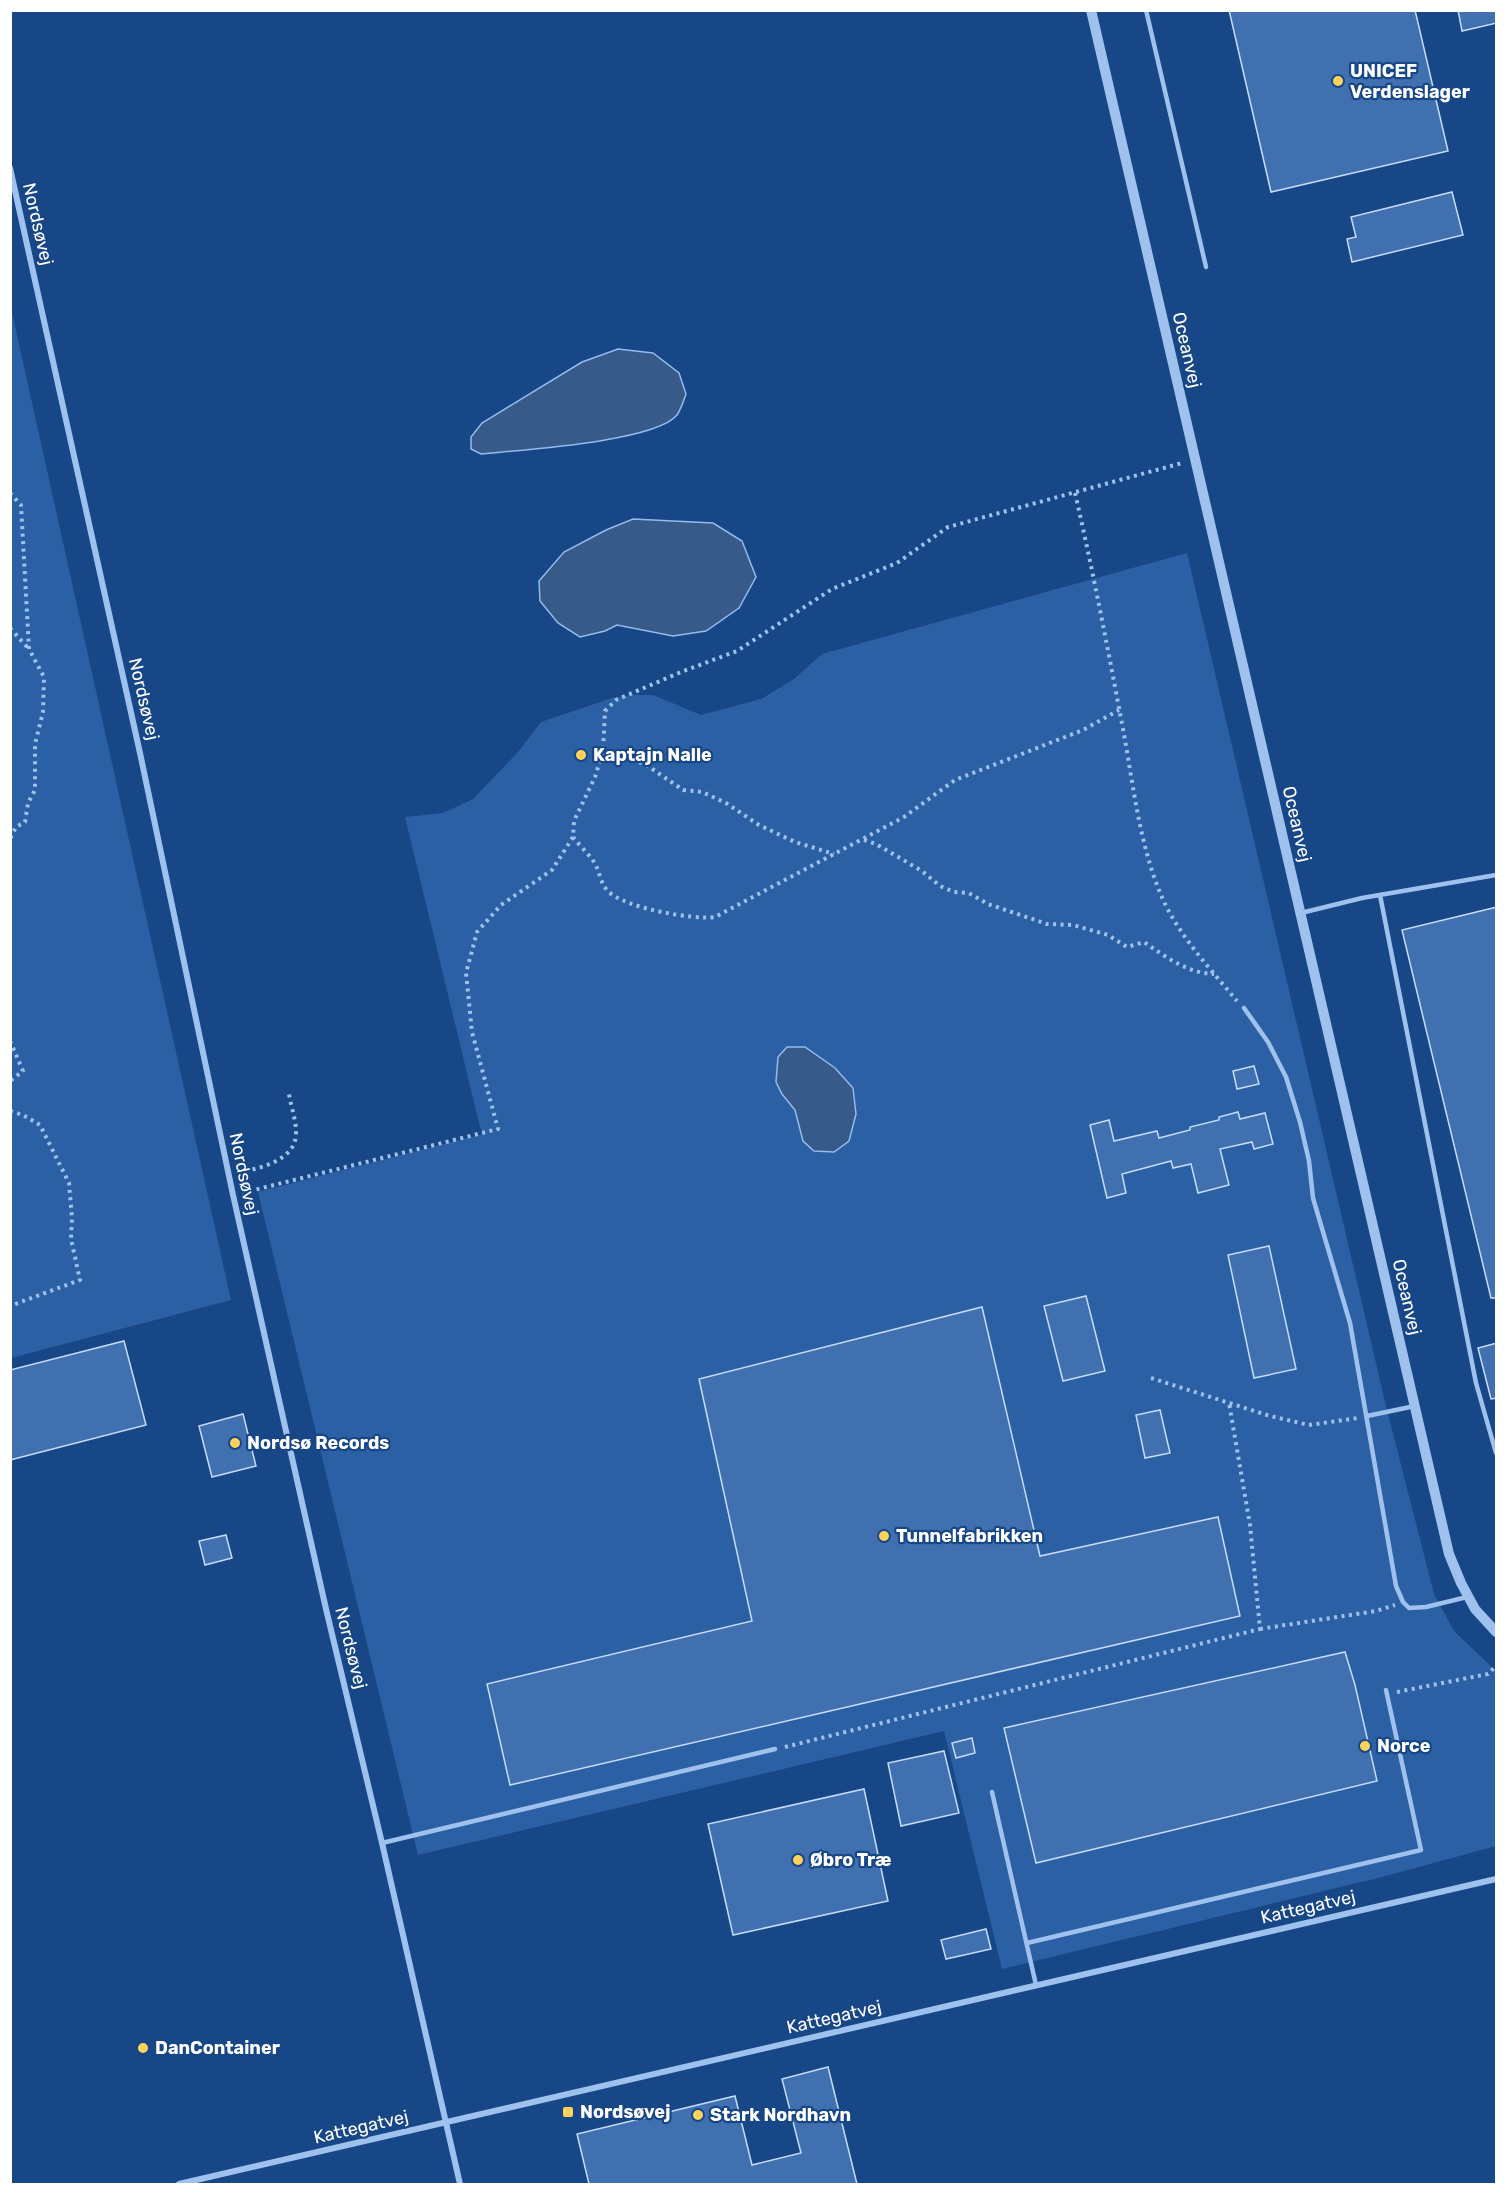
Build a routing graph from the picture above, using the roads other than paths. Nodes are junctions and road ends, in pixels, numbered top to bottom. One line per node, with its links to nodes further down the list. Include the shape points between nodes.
1 (1091, 10): 7 (street, Oceanvej)
2 (1146, 10): 4 (lane)
3 (10, 168): 17 (street, Nordsøvej, via 233,1195)
4 (1206, 267)
5 (1497, 875): 6 (lane)
6 (1380, 895): 7 (lane); 11 (lane, via 1476,1383)
7 (1300, 913): 9 (street, Oceanvej)
8 (1244, 1008): 10 (lane, via 1286,1077 1309,1161 1313,1198 1350,1323)
9 (1415, 1406): 10 (lane); 12 (street, Oceanvej, via 1449,1554)
10 (1368, 1416): 12 (lane, via 1396,1586 1403,1602 1409,1608 1426,1607)
11 (1497, 1453)
12 (1469, 1597): 13 (street, Oceanvej)
13 (1497, 1632)
14 (1387, 1692): 19 (lane, via 1421,1850)
15 (775, 1749): 17 (lane)
16 (992, 1792): 19 (lane)
17 (382, 1843): 21 (street, Nordsøvej)
18 (1497, 1879): 20 (street, Kattegatvej)
19 (1027, 1943): 20 (lane)
20 (1036, 1985): 21 (street, Kattegatvej)
21 (445, 2122): 22 (street, Kattegatvej); 23 (street, Nordsøvej)
22 (179, 2184)
23 (460, 2184)

